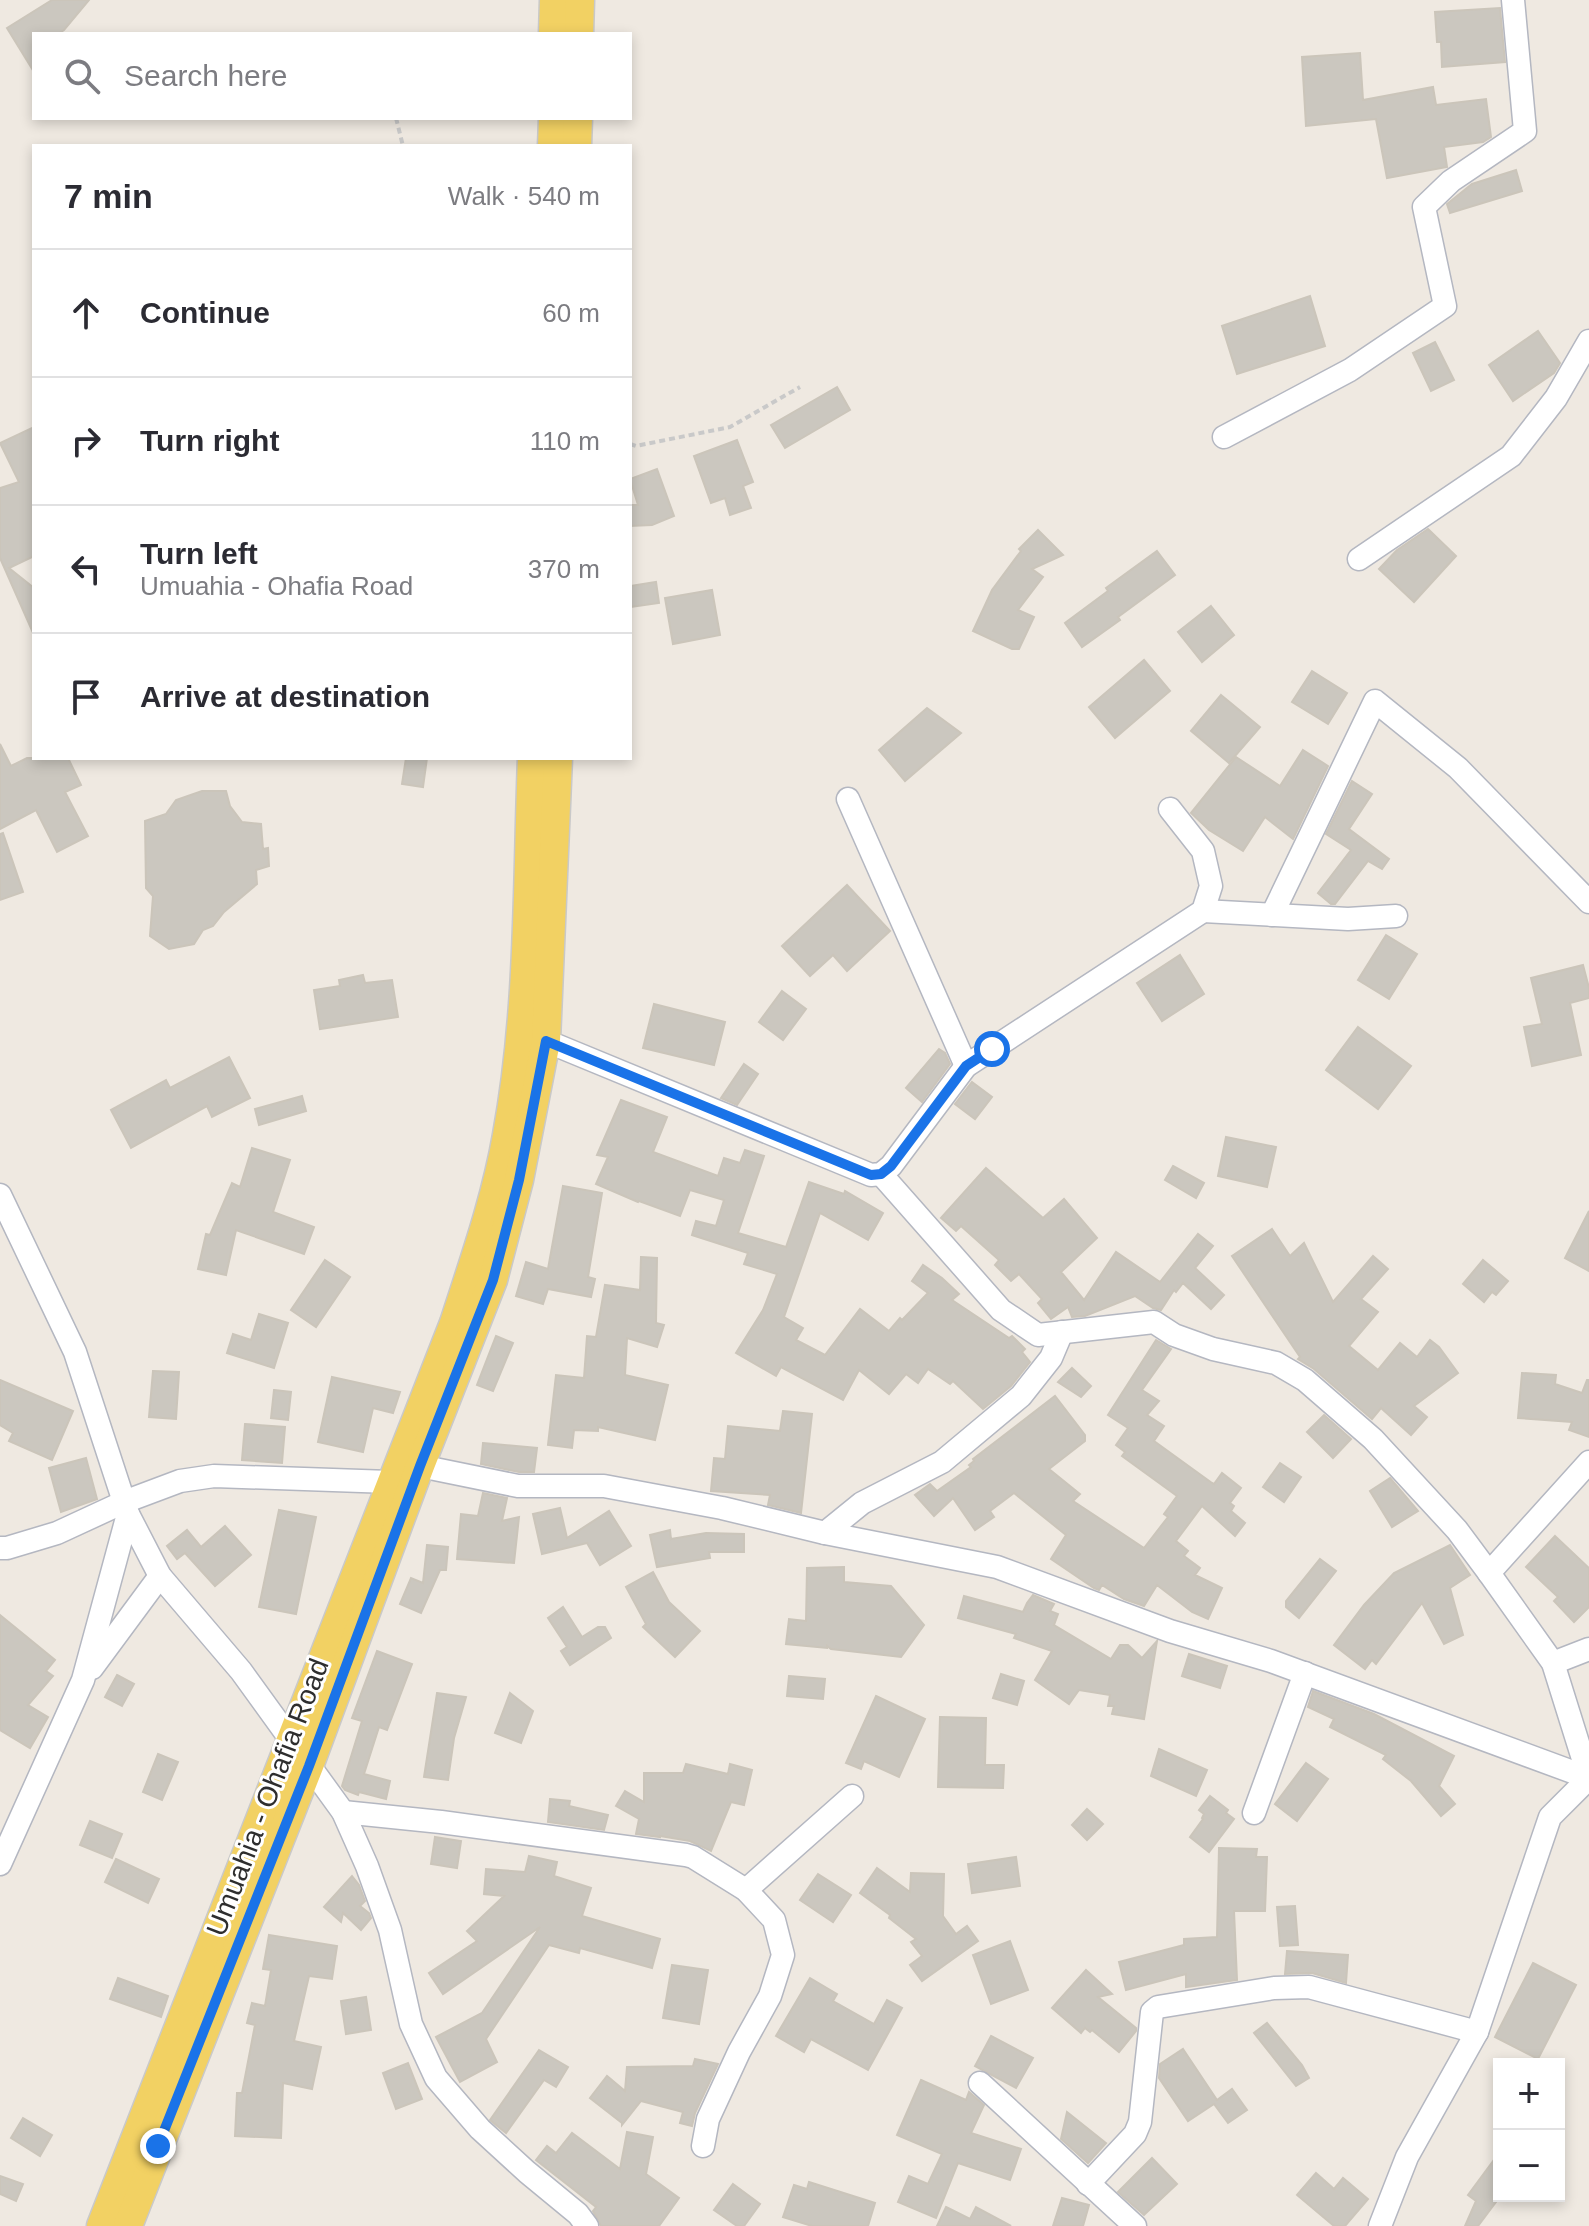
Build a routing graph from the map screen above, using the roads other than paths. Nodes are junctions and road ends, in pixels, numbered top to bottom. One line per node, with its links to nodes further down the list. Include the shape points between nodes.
1 (554, 0): 4 (main road)
2 (580, 0): 5 (main road)
3 (1513, 0): 11 (street, via 1525,131 1451,181 1424,207 1445,306 1350,370)
4 (553, 32)
5 (579, 32)
6 (553, 120): 8 (main road)
7 (578, 120): 9 (main road)
8 (552, 144)
9 (577, 144)
10 (1589, 341): 12 (street, via 1556,398 1511,456)
11 (1224, 437)
12 (1359, 559)
13 (532, 760): 21 (main road, Umuahia - Ohafia Road)
14 (558, 760): 21 (main road, Umuahia - Ohafia Road)
15 (848, 799): 23 (street)
16 (1170, 809): 18 (street, via 1203,851 1211,886)
17 (1589, 902): 19 (street, via 1458,768 1375,701)
18 (1203, 911): 19 (street); 23 (street)
19 (1272, 915): 20 (street)
20 (1396, 916)
21 (540, 926): 22 (main road, Umuahia - Ohafia Road); 29 (main road, Umuahia - Ohafia Road, via 507,1136 489,1211 454,1323)
22 (546, 1041): 24 (street, via 871,1175); 28 (main road, Umuahia - Ohafia Road, via 493,1280)
23 (966, 1066): 24 (street)
24 (881, 1174): 26 (street, via 1001,1310 1038,1335)
25 (0, 1195): 30 (street, via 75,1352)
26 (1062, 1332): 31 (street, via 1051,1358 1021,1396 942,1462 862,1503); 33 (street, via 1154,1322 1213,1349 1276,1363 1305,1380 1373,1439)
27 (1589, 1462): 33 (street)
28 (420, 1466): 31 (street, via 518,1486 604,1486); 40 (main road, Umuahia - Ohafia Road)
29 (390, 1482): 30 (street, via 214,1476 180,1481); 39 (main road, Umuahia - Ohafia Road)
30 (126, 1508): 32 (street); 34 (street); 38 (street)
31 (825, 1533): 37 (street, via 997,1567 1170,1631)
32 (0, 1548)
33 (1489, 1573): 36 (street)
34 (160, 1576): 38 (street); 39 (street)
35 (1589, 1649): 36 (street)
36 (1553, 1663): 41 (street)
37 (1305, 1673): 41 (street); 44 (street)
38 (83, 1680): 45 (street)
39 (291, 1737): 40 (street); 51 (main road, Umuahia - Ohafia Road)
40 (309, 1766): 43 (street); 52 (main road, Umuahia - Ohafia Road)
41 (1589, 1778): 47 (street, via 1550,1817)
42 (852, 1796): 46 (street)
43 (343, 1812): 46 (street, via 686,1855); 53 (street, via 390,1930 411,2024 436,2078 480,2129)
44 (1254, 1813)
45 (0, 1864)
46 (746, 1890): 49 (street, via 774,1920 783,1955 770,1996 708,2119)
47 (1477, 2032): 50 (street, via 1309,1987 1158,2007 1152,2012 1140,2122); 55 (street, via 1407,2157)
48 (980, 2083): 50 (street)
49 (703, 2146)
50 (1088, 2184): 54 (street)
51 (101, 2226)
52 (128, 2226)
53 (587, 2226)
54 (1135, 2226)
55 (1380, 2226)

